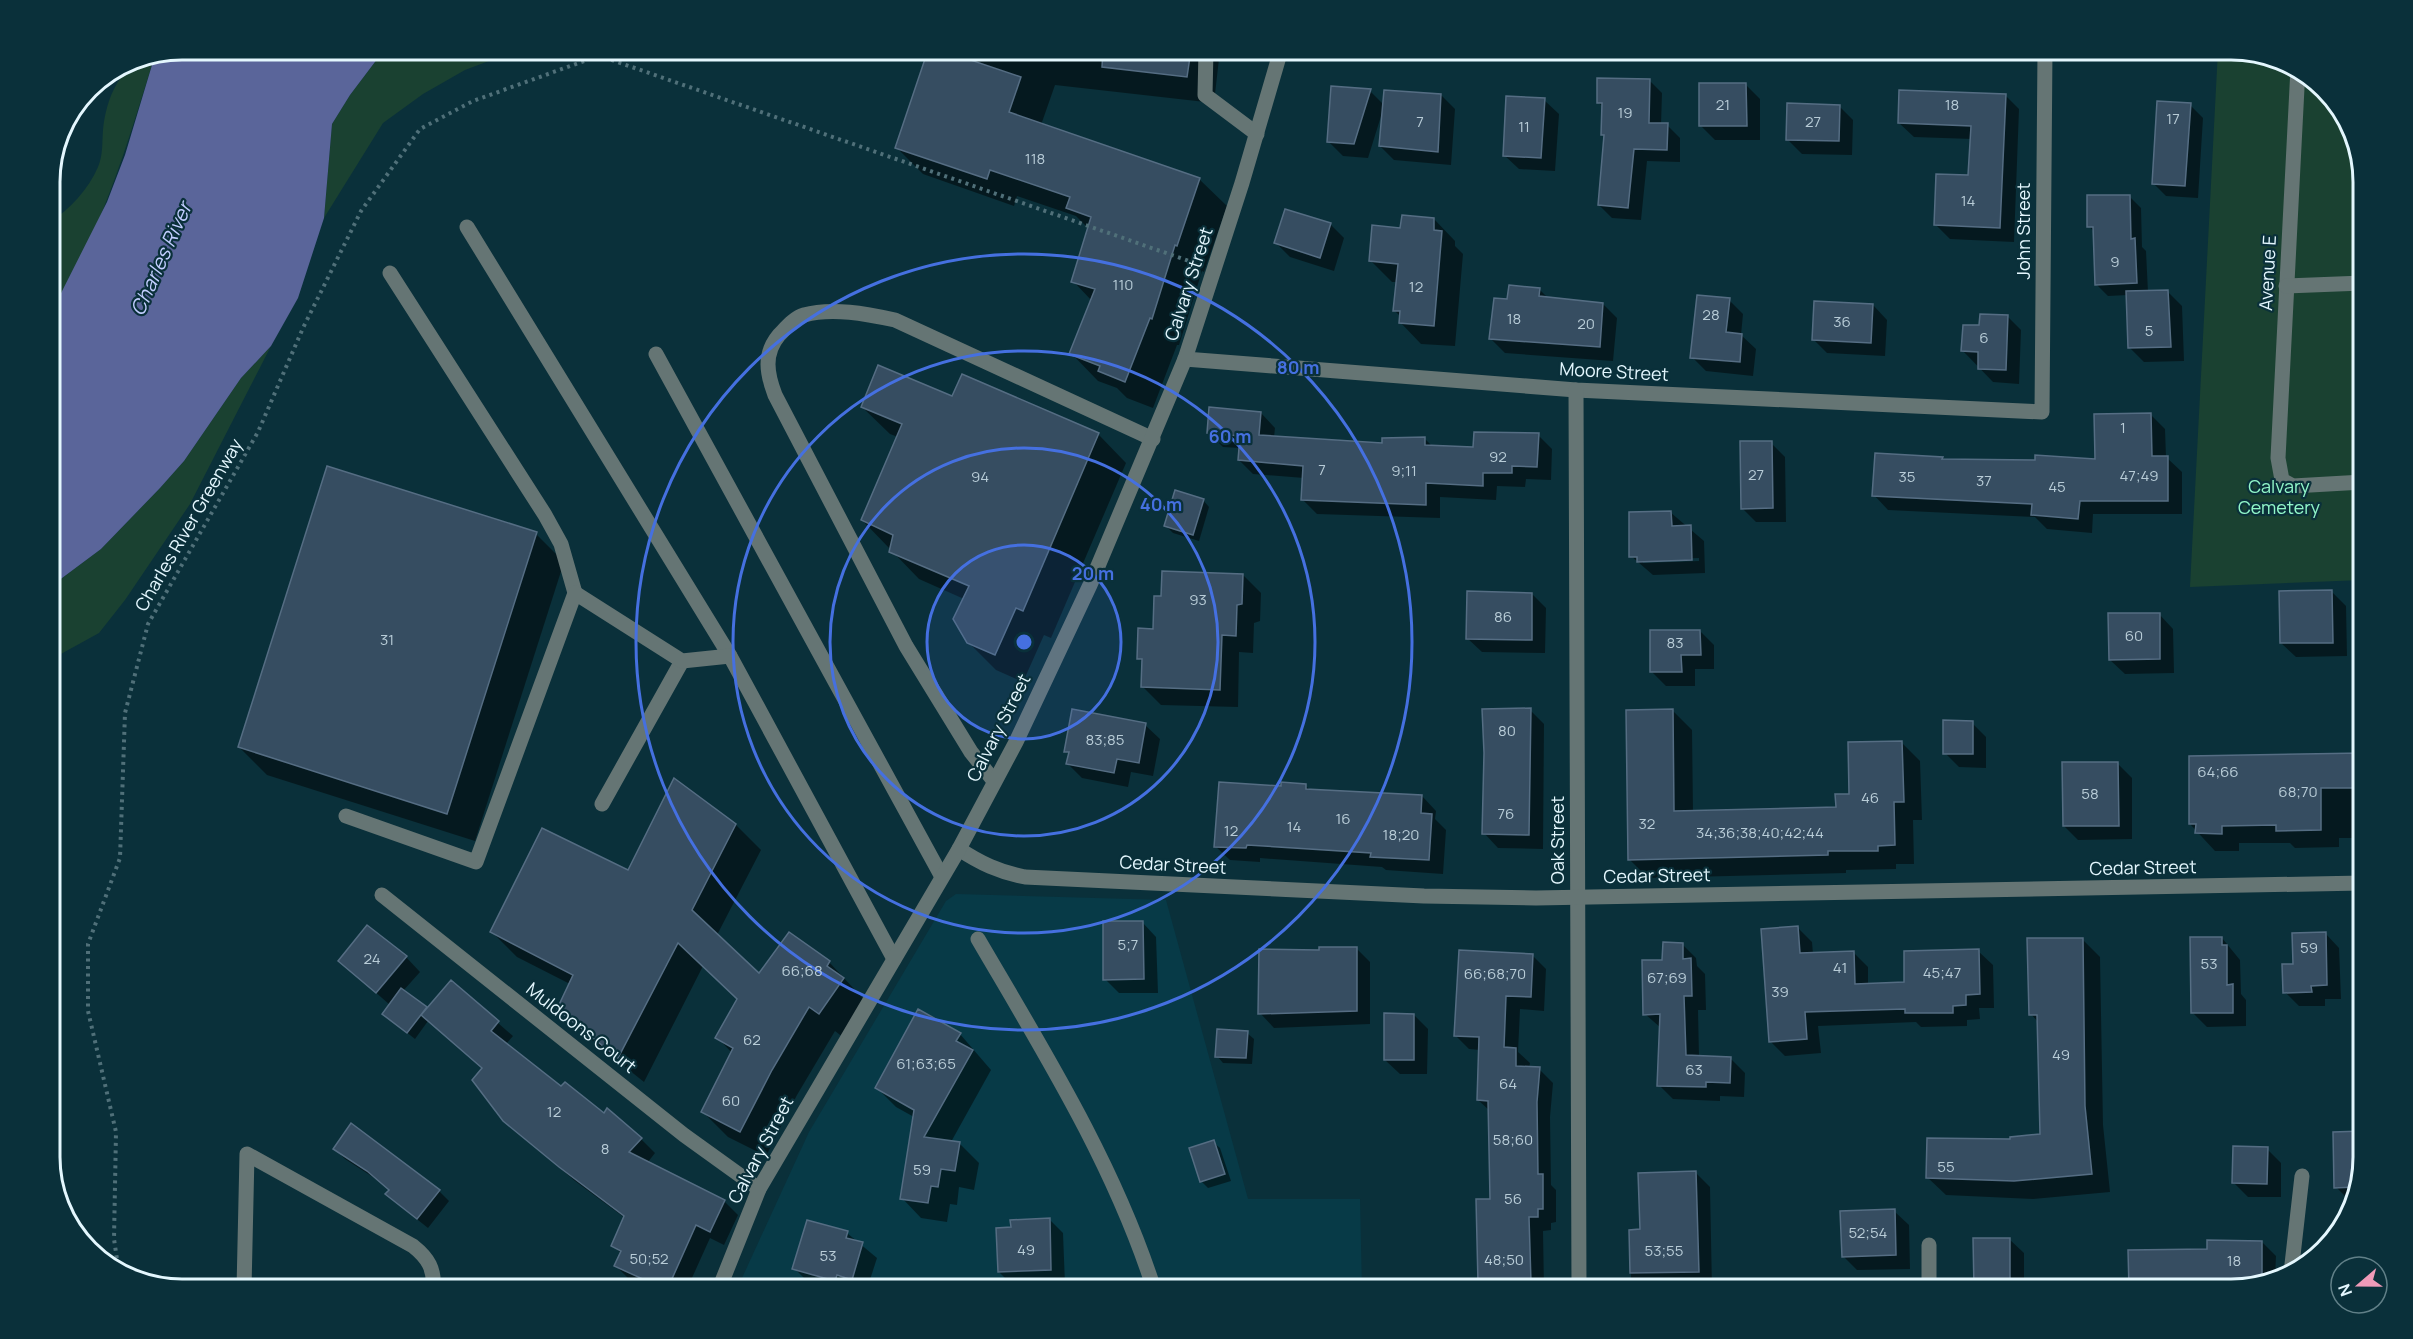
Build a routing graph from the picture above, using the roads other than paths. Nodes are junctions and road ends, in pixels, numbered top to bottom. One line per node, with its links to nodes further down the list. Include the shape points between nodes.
1 (1206, 60): 5 (street, via 1205,96)
2 (1278, 60): 5 (street, Calvary Street)
3 (2045, 60): 13 (street, John Street)
4 (2297, 80): 9 (street, Avenue E)
5 (1257, 134): 11 (street, Calvary Street)
6 (467, 227): 17 (street)
7 (390, 273): 16 (street, via 545,515 561,544)
8 (2353, 283): 9 (street)
9 (2286, 286): 15 (street, Avenue E, via 2278,458 2282,480 2294,486)
10 (656, 354): 23 (street)
11 (1185, 359): 12 (street, Moore Street); 14 (street, Calvary Street)
12 (1576, 390): 13 (street, Moore Street); 26 (street, Oak Street)
13 (2042, 412)
14 (1153, 439): 19 (street, Calvary Street, via 1090,585); 19 (street, via 895,320 872,314 802,315 773,342 767,355 775,395 906,646 971,752)
15 (2353, 483)
16 (575, 593): 18 (street); 21 (street, via 476,862)
17 (730, 656): 18 (street); 28 (street)
18 (682, 661): 20 (street)
19 (994, 781): 22 (street, Calvary Street)
20 (602, 804)
21 (346, 816)
22 (959, 849): 23 (street, Calvary Street); 26 (street, Cedar Street, via 979,863 1025,877 1424,896)
23 (942, 877): 28 (street, Calvary Street)
24 (2353, 883): 26 (street, Cedar Street)
25 (382, 895): 30 (street, Muldoons Court, via 684,1135)
26 (1577, 897): 37 (street, Oak Street)
27 (978, 939): 36 (street, via 1109,1174)
28 (894, 959): 30 (street, Calvary Street)
29 (2302, 1176): 32 (street)
30 (759, 1189): 35 (street, Calvary Street)
31 (1929, 1245): 38 (street)
32 (2292, 1263)
33 (244, 1279): 34 (street, via 247,1154 413,1246 426,1257)
34 (432, 1279)
35 (722, 1279)
36 (1150, 1279)
37 (1579, 1279)
38 (1929, 1279)

